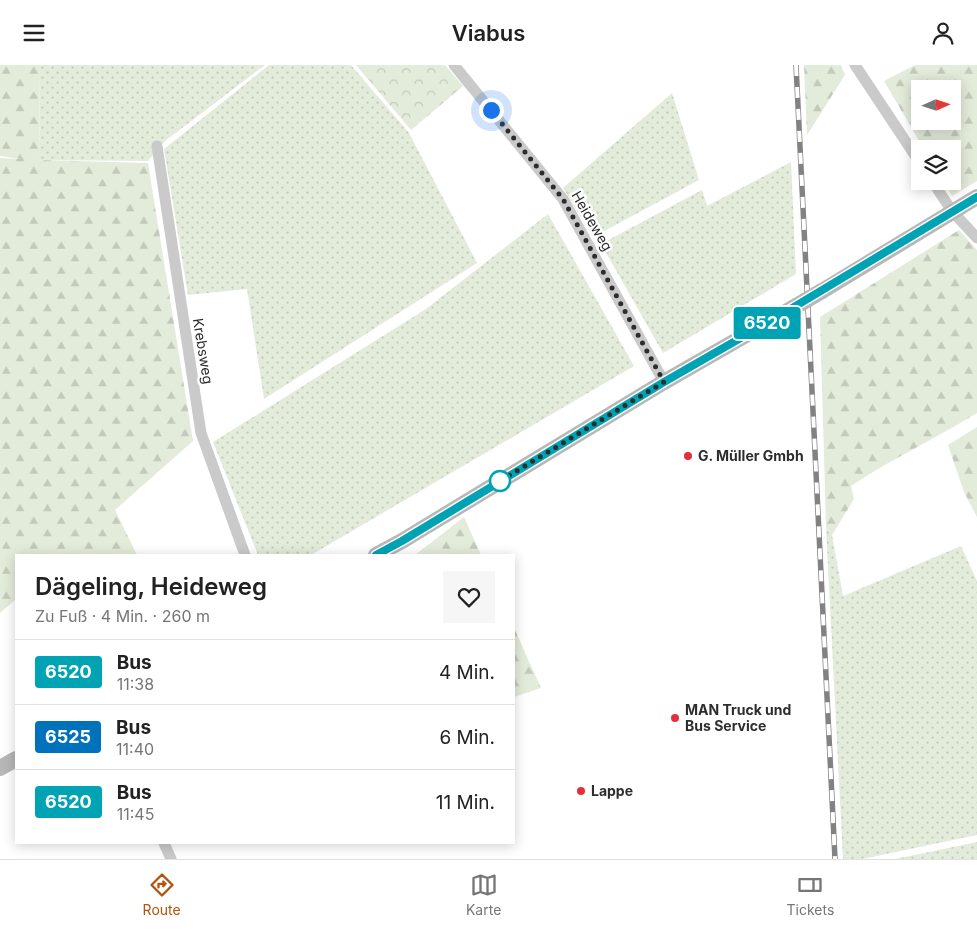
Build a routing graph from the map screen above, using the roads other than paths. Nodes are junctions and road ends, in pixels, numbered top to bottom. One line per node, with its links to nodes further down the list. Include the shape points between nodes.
1 (454, 65): 9 (street, Heideweg, via 563,199)
2 (855, 65): 4 (street)
3 (157, 146): 10 (street, Krebsweg, via 201,433)
4 (911, 149)
5 (938, 190): 7 (street)
6 (977, 197): 7 (main road)
7 (952, 211): 8 (street); 9 (main road, bridge)
8 (977, 238)
9 (664, 382): 11 (main road)
10 (245, 554)
11 (378, 554)
12 (15, 760): 13 (main road)
13 (0, 768)
14 (164, 844): 15 (street)
15 (171, 859)

